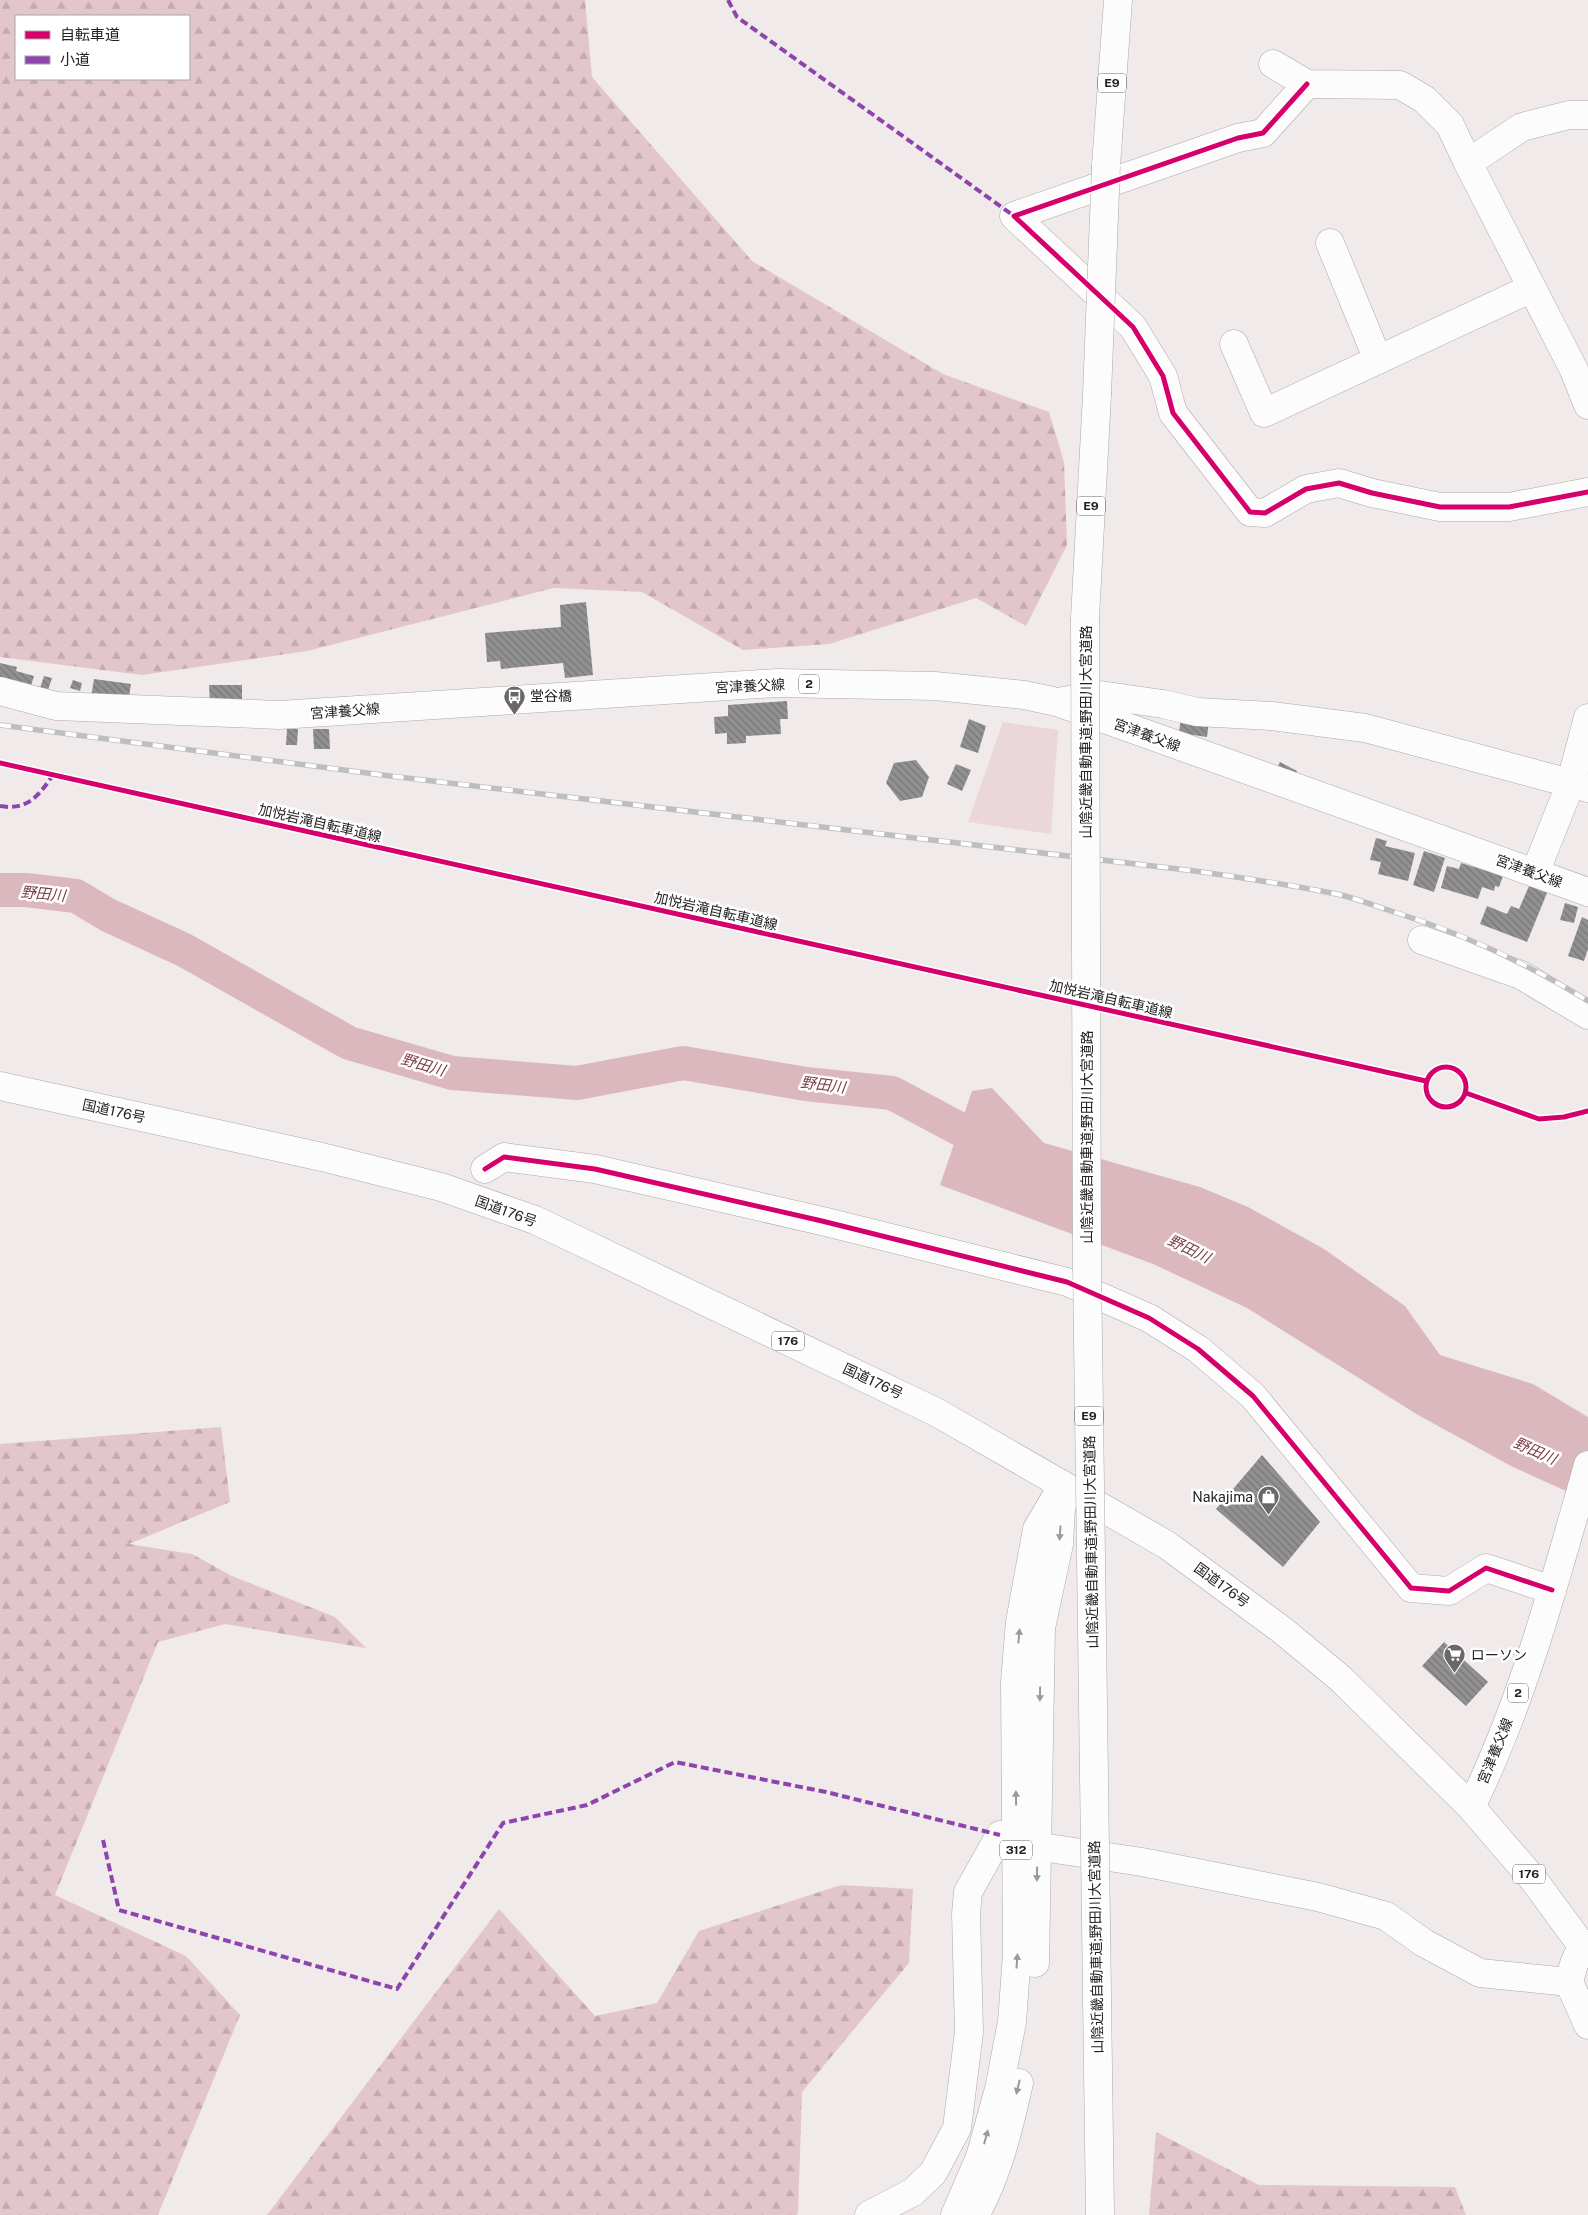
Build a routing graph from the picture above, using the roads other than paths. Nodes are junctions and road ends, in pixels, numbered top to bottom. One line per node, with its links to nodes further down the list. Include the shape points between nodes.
1 (1118, 0): 34 (main road, 山陰近畿自動車道;野田川大宮道路 / E9, bridge, via 1106,166 1085,618 1087,1266)
2 (1273, 64): 3 (main road)
3 (1307, 84): 5 (main road, via 1400,85 1424,100 1450,125); 11 (main road, via 1263,133 1238,138 1014,216 1133,327 1163,376 1173,413 1250,512 1265,514 1306,488 1339,483 1440,507 1509,507)
4 (1588, 115): 5 (main road, via 1569,115 1522,127)
5 (1468, 163): 7 (main road)
6 (1330, 243): 9 (main road)
7 (1532, 288): 9 (main road); 10 (main road)
8 (1234, 344): 9 (main road, via 1264,412)
9 (1378, 360)
10 (1588, 405)
11 (1588, 492)
12 (0, 691): 13 (main road, 宮津養父線 / 2, via 56,706 279,716 778,683 935,686 1024,695)
13 (1057, 702): 15 (main road, via 1100,695 1197,712 1272,716 1364,728); 16 (main road, 宮津養父線 / 2)
14 (1588, 718): 15 (main road)
15 (1579, 787): 16 (main road)
16 (1535, 873): 17 (main road, 宮津養父線 / 2)
17 (1588, 892)
18 (1422, 940): 19 (main road, via 1521,975)
19 (1588, 1015)
20 (0, 1086): 23 (main road, 国道176号 / 176, via 322,1157 441,1187 535,1220 936,1412)
21 (485, 1170): 24 (main road, via 504,1158 596,1169 1067,1282 1158,1323 1198,1348 1252,1396 1411,1588 1448,1591 1486,1568)
22 (1588, 1465): 24 (main road, 宮津養父線 / 2)
23 (1063, 1485): 25 (main road, 国道176号 / 176, via 1167,1546 1282,1630 1341,1679); 32 (main road, 312, one-way to 23, via 980,2157 999,2089 1012,2022 1018,1954 1015,1682 1020,1622 1037,1529); 33 (main road, 312, one-way to 33, via 1059,1544 1041,1628 1036,1948 1024,2058 1010,2122 984,2200)
24 (1554, 1583): 25 (main road, 宮津養父線 / 2, via 1494,1759)
25 (1470, 1807): 28 (main road, 国道176号 / 176, via 1533,1879)
26 (1008, 1837): 31 (main road, via 1000,1835 968,1892 969,2032 958,2128 933,2173 913,2192)
27 (1048, 1848): 29 (main road, via 1142,1862 1318,1897 1386,1916 1424,1943 1480,1973)
28 (1585, 1950): 29 (main road)
29 (1569, 1982): 30 (main road)
30 (1588, 2025)
31 (869, 2215)
32 (955, 2215)
33 (975, 2215)
34 (1100, 2215)

